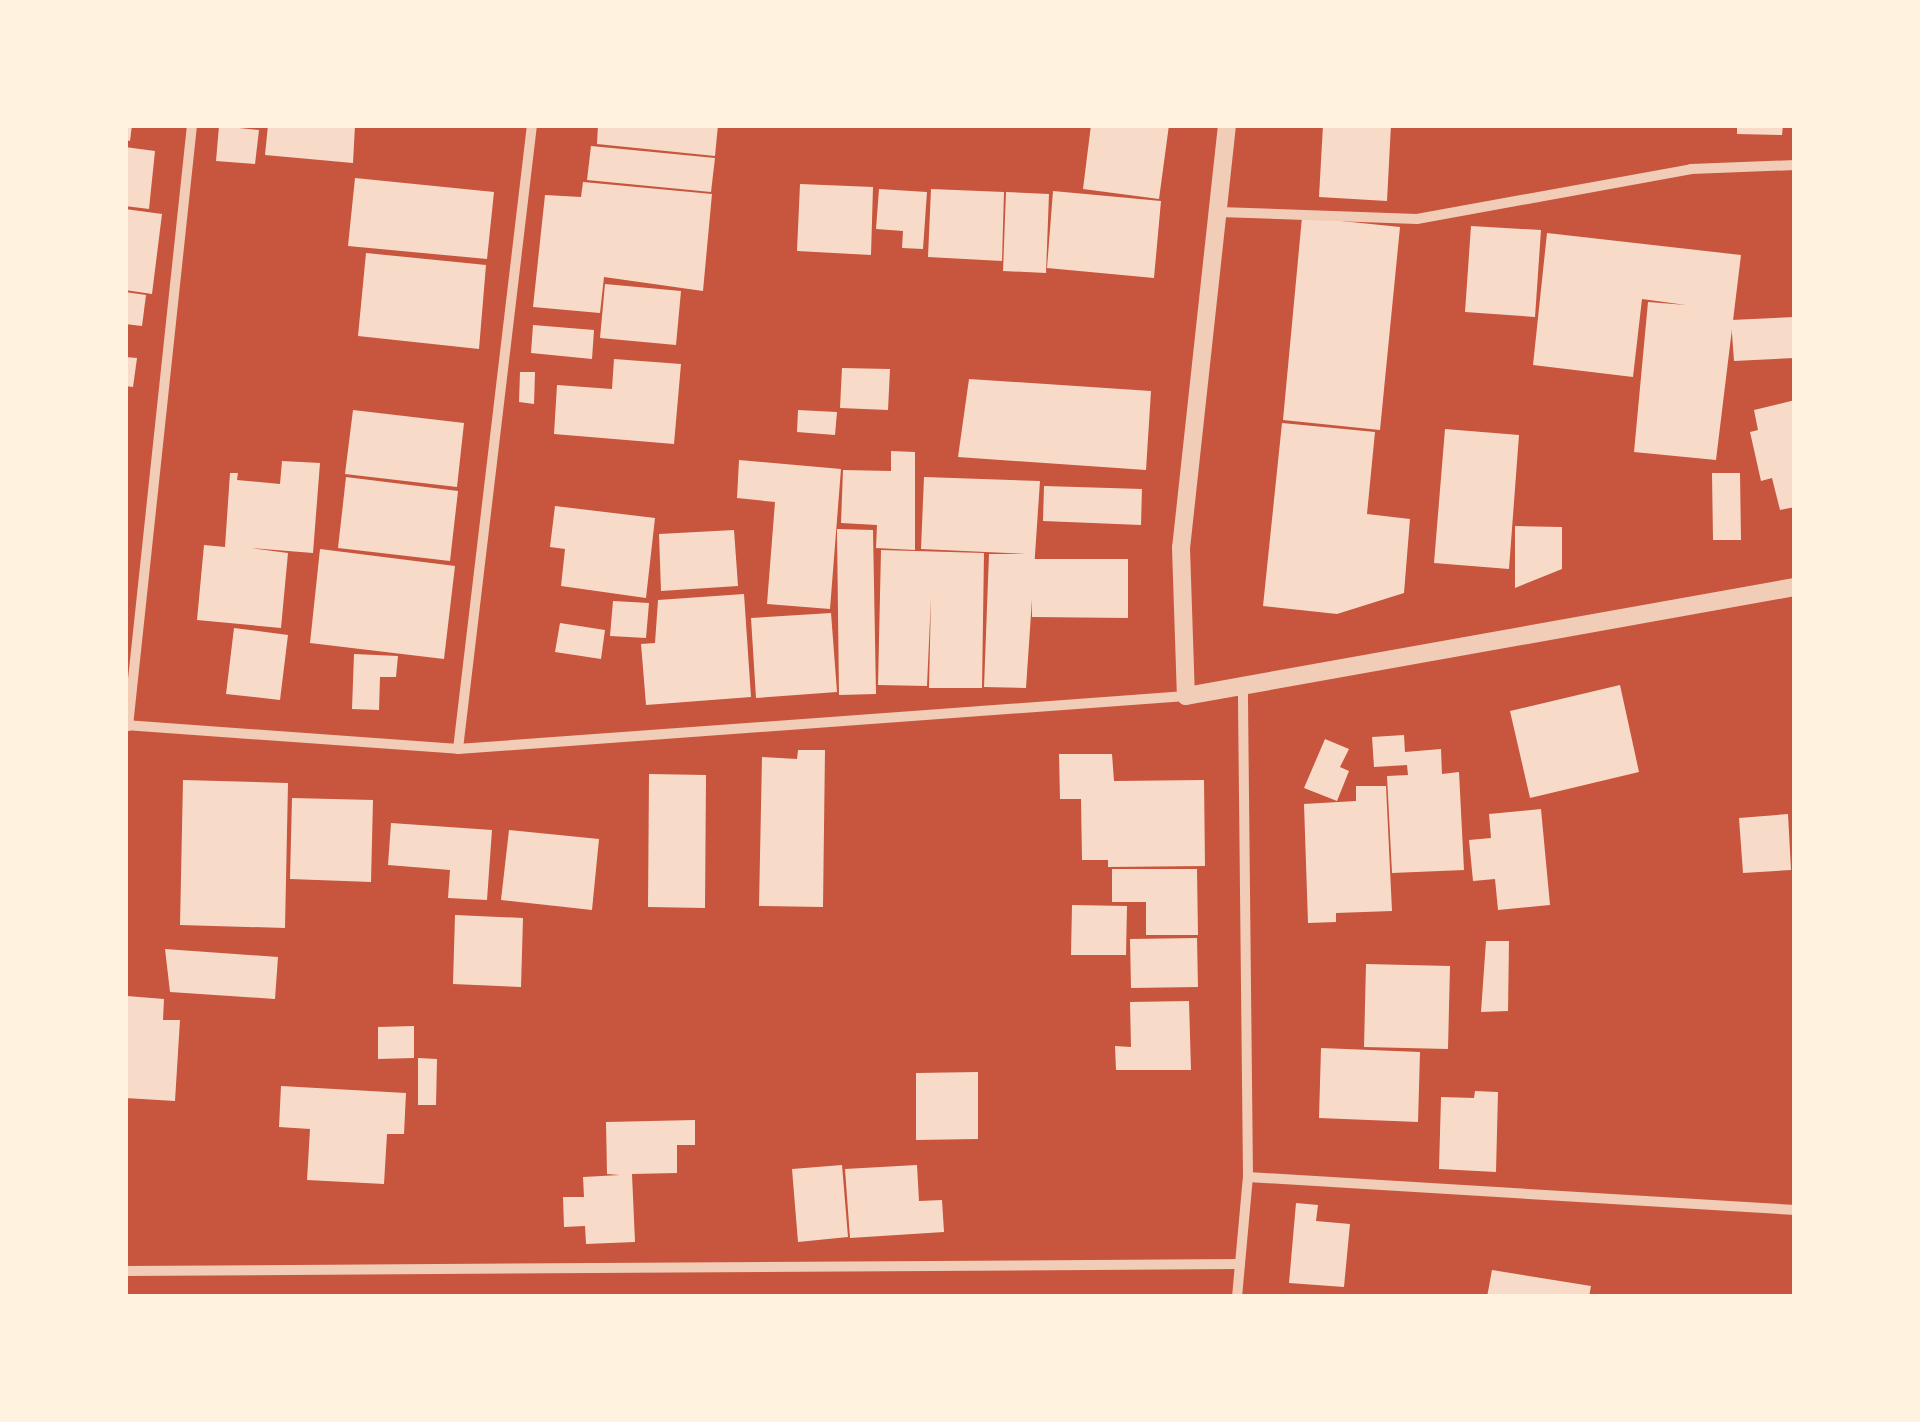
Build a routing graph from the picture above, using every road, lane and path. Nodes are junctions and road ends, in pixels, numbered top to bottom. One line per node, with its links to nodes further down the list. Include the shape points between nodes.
1 (192, 125): 9 (street)
2 (532, 125): 10 (street)
3 (1227, 125): 5 (street)
4 (1795, 165): 5 (street, via 1691,170 1416,219)
5 (1219, 212): 8 (street, via 1181,548)
6 (1795, 587): 7 (street)
7 (1243, 688): 8 (street); 11 (street)
8 (1186, 696): 10 (street)
9 (127, 725): 10 (street)
10 (458, 749)
11 (1248, 1178): 12 (street); 13 (street)
12 (1795, 1210)
13 (1240, 1264): 14 (street); 15 (street)
14 (125, 1271)
15 (1237, 1297)

